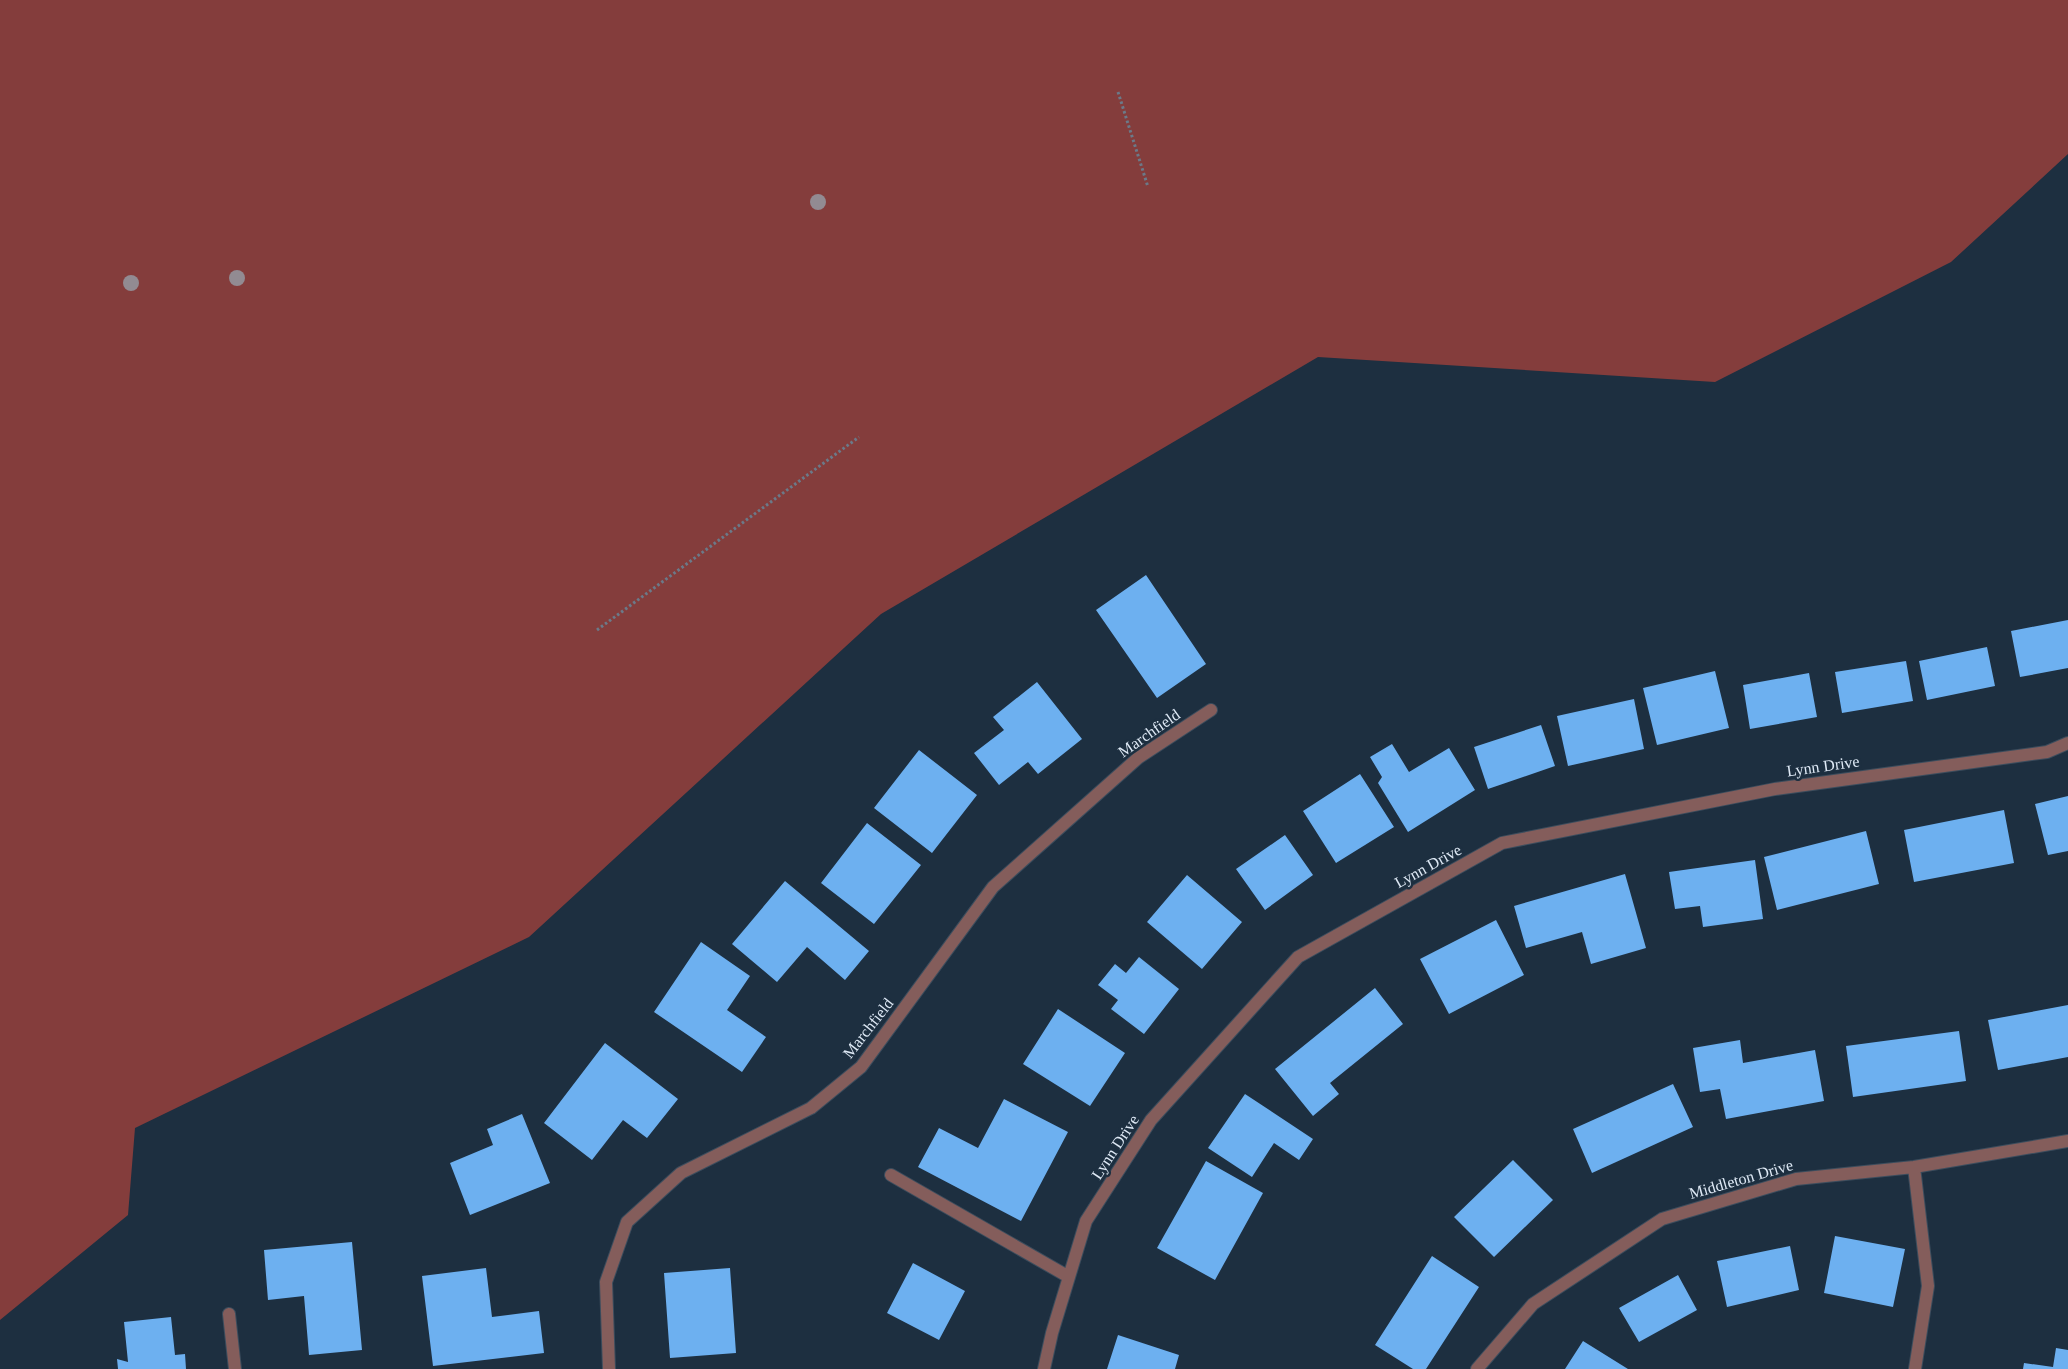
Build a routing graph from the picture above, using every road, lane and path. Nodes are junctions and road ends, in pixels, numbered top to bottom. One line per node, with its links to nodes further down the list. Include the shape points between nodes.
1 (1118, 92): 2 (path)
2 (1148, 188)
3 (859, 437): 4 (path)
4 (597, 630)
5 (1211, 710): 13 (street, Marchfield, via 1138,758 993,887 861,1067 811,1108 681,1173 627,1222 606,1282)
6 (2068, 743): 10 (street, Lynn Drive, via 2046,752 1775,789 1502,843 1298,957 1151,1120 1086,1221)
7 (2068, 1141): 8 (street, Middleton Drive)
8 (1914, 1167): 15 (street, Middleton Drive, via 1796,1179 1662,1219 1533,1304); 16 (street, via 1928,1286)
9 (891, 1175): 10 (street)
10 (1069, 1277): 14 (street, Lynn Drive)
11 (228, 1314): 12 (street)
12 (234, 1369)
13 (610, 1369)
14 (1044, 1369)
15 (1477, 1369)
16 (1915, 1369)

